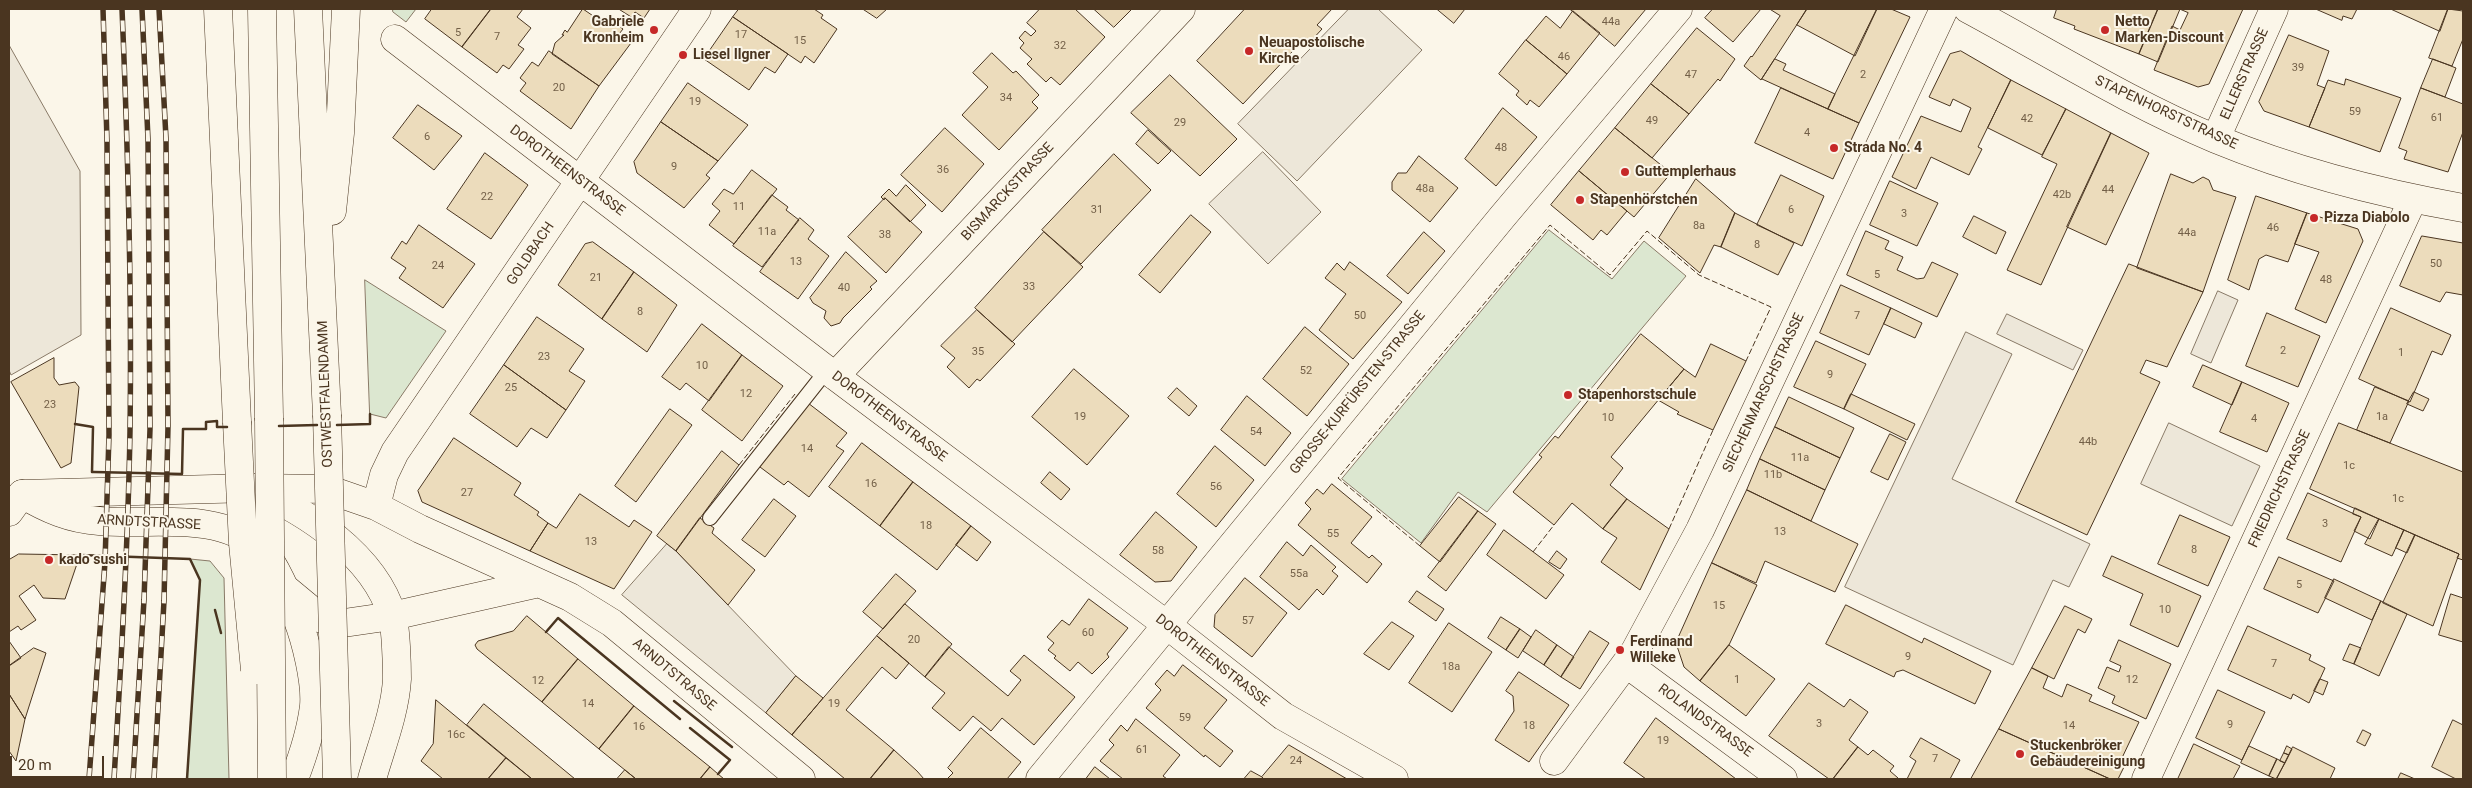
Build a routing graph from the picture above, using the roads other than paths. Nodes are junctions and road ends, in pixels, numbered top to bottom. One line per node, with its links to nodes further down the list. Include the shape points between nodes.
1 (218, 9): 28 (main road, bridge, via 243,543)
2 (262, 9): 29 (main road, bridge)
3 (308, 9): 16 (main road, OSTWESTFALENDAMM)
4 (346, 9): 16 (main road, via 340,132)
5 (697, 9): 13 (main road, GOLDBACH)
6 (1181, 9): 17 (main road, BISMARCKSTRASSE)
7 (1678, 9): 25 (main road, GROSSE-KURFÜRSTEN-STRASSE, via 1503,216)
8 (1944, 9): 26 (main road, SIECHENMARSCHSTRASSE, via 1700,530)
9 (1968, 9): 12 (main road, STAPENHORSTSTRASSE, via 2104,84)
10 (2274, 9): 12 (main road, ELLERSTRASSE)
11 (395, 39): 13 (main road, DOROTHEENSTRASSE)
12 (2216, 138): 14 (main road, STAPENHORSTSTRASSE, via 2303,170)
13 (580, 182): 17 (main road, DOROTHEENSTRASSE); 20 (main road, GOLDBACH, via 395,452 384,475)
14 (2413, 199): 15 (main road, STAPENHORSTSTRASSE); 37 (main road, FRIEDRICHSTRASSE)
15 (2463, 208)
16 (323, 295): 31 (main road, OSTWESTFALENDAMM, bridge)
17 (831, 373): 21 (lane); 25 (main road, DOROTHEENSTRASSE)
18 (252, 488): 19 (main road, ARNDTSTRASSE); 20 (main road, ARNDTSTRASSE, via 327,489); 24 (main road, ARNDTSTRASSE, via 313,520 356,556 377,585)
19 (13, 497): 23 (main road, ARNDTSTRASSE, via 63,515 98,521 193,523 221,527 262,549)
20 (376, 506): 22 (main road, ARNDTSTRASSE)
21 (710, 518)
22 (540, 584): 24 (main road, ARNDTSTRASSE); 33 (main road, ARNDTSTRASSE, via 570,597 612,623)
23 (287, 590): 24 (main road, ARNDTSTRASSE, via 322,619 337,624); 30 (main road, via 307,644 314,705 305,750)
24 (392, 616): 32 (main road, via 396,680 389,721)
25 (1167, 625): 34 (main road, GROSSE-KURFÜRSTEN-STRASSE); 35 (main road, DOROTHEENSTRASSE, via 1283,716)
26 (1631, 657): 27 (main road, SIECHENMARSCHSTRASSE); 36 (main road, ROLANDSTRASSE)
27 (1554, 760)
28 (266, 779)
29 (272, 779)
30 (294, 779)
31 (337, 779)
32 (372, 779)
33 (801, 779)
34 (1040, 779)
35 (1394, 779)
36 (1783, 779)
37 (2146, 779)

